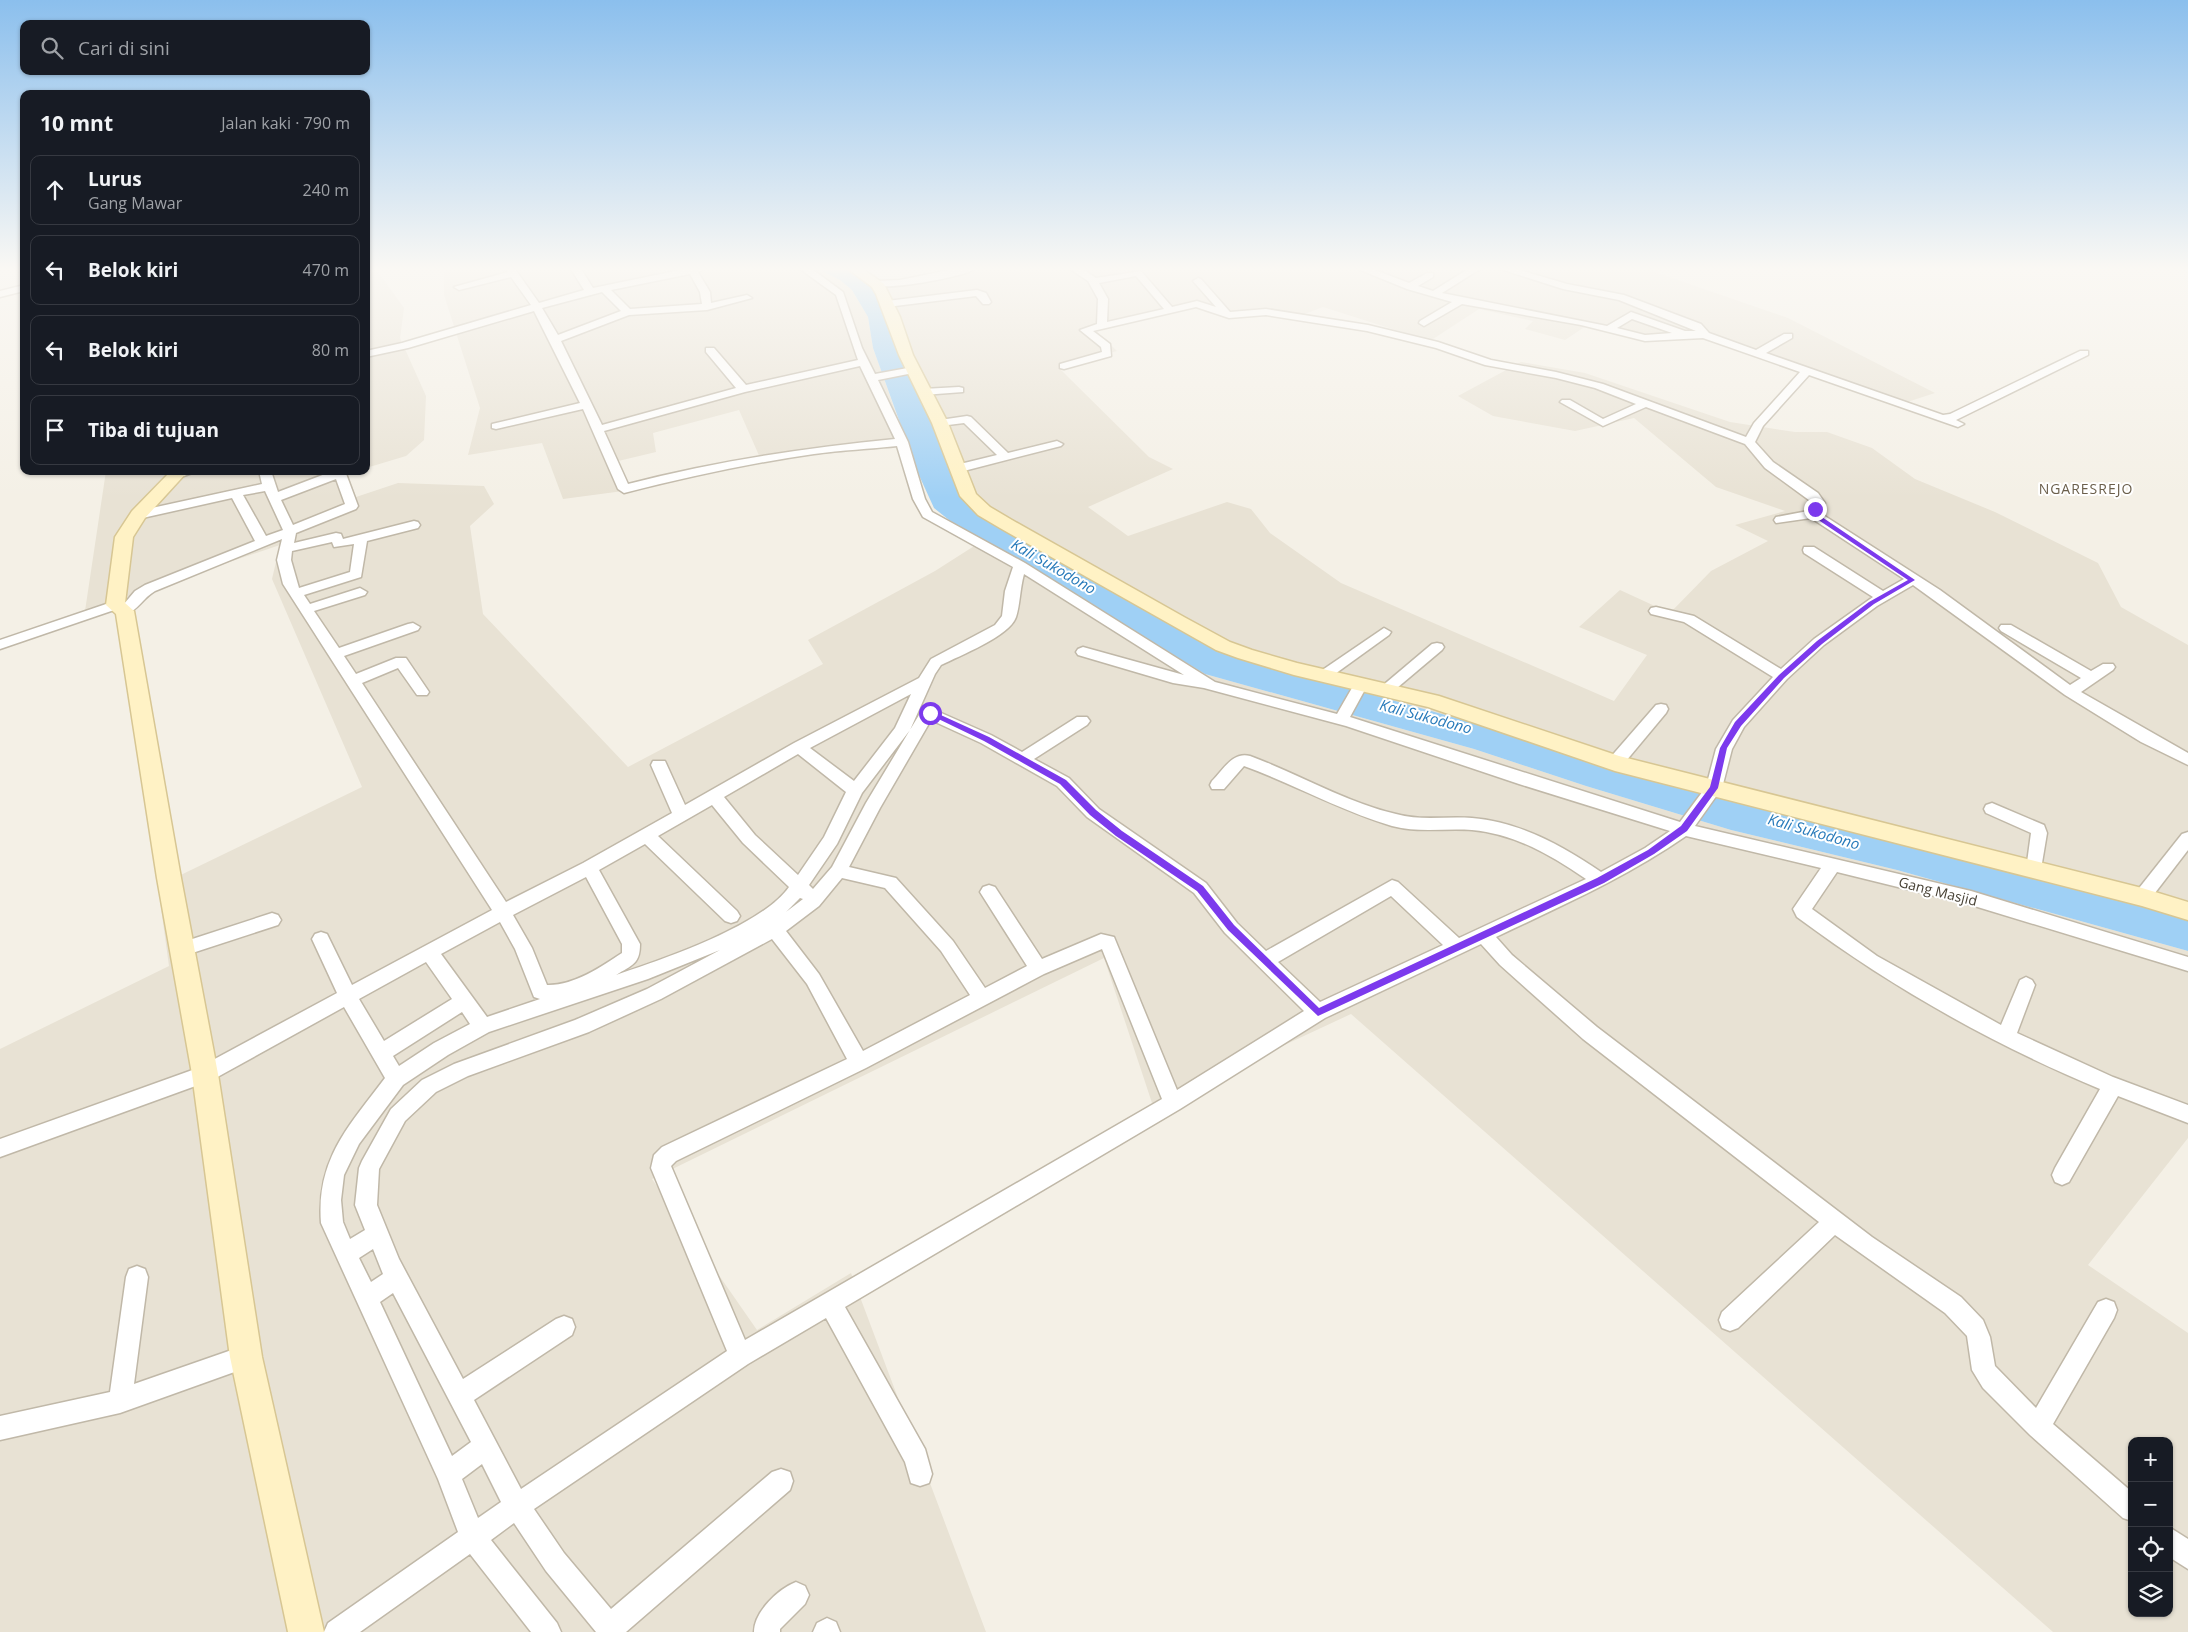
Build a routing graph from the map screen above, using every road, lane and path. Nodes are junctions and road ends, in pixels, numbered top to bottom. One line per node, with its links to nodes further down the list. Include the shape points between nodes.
1 (407, 345): 10 (street)
2 (557, 345): 23 (street)
3 (856, 345): 13 (street)
4 (903, 345): 15 (main road)
5 (1105, 345): 14 (street, via 1108,354)
6 (1438, 345): 22 (street, via 1489,364 1599,386)
7 (1734, 345): 11 (street)
8 (1772, 345): 11 (street)
9 (710, 350): 18 (street)
10 (370, 353)
11 (1758, 353): 16 (street)
12 (2084, 353): 16 (street, via 1953,417 1951,421)
13 (865, 362): 17 (street); 18 (street)
14 (1064, 366)
15 (912, 370): 17 (street); 20 (main road)
16 (1807, 371): 28 (street, via 1758,424)
17 (875, 377): 27 (street)
18 (743, 389): 26 (street)
19 (959, 390): 20 (street)
20 (923, 392): 24 (main road)
21 (1566, 402): 22 (street, via 1603,424)
22 (1644, 404): 28 (street)
23 (586, 405): 25 (street); 26 (street)
24 (940, 423): 30 (street, via 967,419); 31 (main road)
25 (496, 426)
26 (598, 429): 27 (street, via 624,489 737,462)
27 (902, 442): 48 (street, via 919,499 927,514)
28 (1749, 442): 39 (street, via 1769,465 1814,496 1819,503)
29 (1057, 444): 30 (street)
30 (1006, 457): 31 (street)
31 (956, 469): 64 (main road, via 968,496 984,511 1177,621 1223,646 1294,670)
32 (181, 475): 40 (main road)
33 (266, 475): 36 (street)
34 (334, 475): 38 (street)
35 (341, 475): 43 (street, via 352,506)
36 (269, 486): 37 (street); 38 (street)
37 (236, 493): 40 (street); 45 (street)
38 (275, 498): 43 (street)
39 (1813, 514): 41 (street); 49 (street)
40 (138, 515): 53 (main road, via 124,537)
41 (1780, 520)
42 (414, 525): 44 (street)
43 (290, 532): 45 (street); 46 (street)
44 (361, 538): 46 (street, via 339,544 336,537); 51 (street, via 356,574)
45 (263, 543): 53 (street, via 144,591)
46 (288, 548): 51 (street, via 284,560 290,584)
47 (1809, 550): 52 (street)
48 (1026, 570): 68 (street, via 1012,591 1009,617 1000,628 940,658); 69 (street)
49 (1912, 580): 52 (street); 73 (street, via 1935,593)
50 (360, 592): 54 (street)
51 (296, 593): 54 (street)
52 (1883, 597): 65 (street, via 1820,642)
53 (120, 608): 59 (street); 107 (main road)
54 (307, 609): 62 (street)
55 (1656, 611): 65 (street, via 1689,619)
56 (414, 627): 62 (street)
57 (2006, 628): 66 (street)
58 (1384, 632): 64 (street)
59 (0, 645)
60 (1437, 647): 71 (street)
61 (1083, 652): 69 (street, via 1172,678)
62 (336, 654): 67 (street)
63 (2108, 667): 66 (street)
64 (1323, 676): 70 (main road)
65 (1782, 676): 83 (street, via 1738,724 1724,748)
66 (2090, 677): 73 (street)
67 (354, 681): 72 (street, via 401,661); 100 (street)
68 (924, 681): 77 (street); 84 (street, via 902,730)
69 (1210, 685): 75 (street, Gang Masjid)
70 (1360, 686): 71 (main road); 75 (street)
71 (1386, 690): 80 (main road, via 1432,701)
72 (422, 692)
73 (2070, 692): 79 (street)
74 (1661, 709): 80 (street)
75 (1342, 718): 88 (street, Gang Masjid)
76 (1082, 720): 78 (street)
77 (799, 747): 84 (street); 85 (street)
78 (1023, 759): 94 (street, via 929,713); 109 (street, via 1063,782 1119,833 1200,888 1231,928)
79 (2188, 760)
80 (1615, 763): 83 (main road)
81 (659, 765): 87 (street)
82 (1218, 785): 95 (street, via 1238,762 1246,760 1395,821 1481,825 1527,836 1556,850)
83 (1713, 789): 88 (street); 93 (main road)
84 (855, 790): 97 (street)
85 (714, 796): 87 (street); 97 (street, via 749,839)
86 (1992, 808): 93 (street, via 2038,829)
87 (681, 815): 89 (street)
88 (1686, 826): 91 (street, Gang Masjid); 95 (street, via 1651,852)
89 (646, 835): 92 (street); 101 (street)
90 (2188, 838): 98 (street)
91 (1832, 864): 110 (street, Gang Masjid, via 1971,898); 118 (street, via 1802,906 1803,912 1869,960 1939,1002)
92 (589, 868): 100 (street); 100 (street, via 631,944 631,956 618,966 565,990 550,994 541,992 523,948)
93 (2034, 870): 98 (main road)
94 (838, 871): 97 (street); 114 (street, via 890,883 947,946)
95 (1600, 880): 104 (street)
96 (989, 892): 111 (street)
97 (806, 894): 103 (street); 117 (street, via 789,900 777,911 716,944 642,974)
98 (2142, 897): 99 (main road)
99 (2188, 911)
100 (503, 912): 108 (street)
101 (731, 916)
102 (272, 920): 107 (street)
103 (775, 928): 120 (street, via 812,979); 129 (street, via 646,998 582,1026 461,1070 429,1086 398,1115 369,1168)
104 (1483, 934): 106 (street); 128 (street, via 1506,960 1590,1032)
105 (321, 938): 113 (street)
106 (1457, 946): 109 (street, via 1392,887); 116 (street)
107 (183, 949): 121 (main road)
108 (429, 952): 113 (street); 115 (street)
109 (1264, 960): 116 (street)
110 (2188, 964)
111 (1038, 969): 114 (street); 124 (street, via 1101,941 1108,942)
112 (2026, 985): 118 (street)
113 (348, 995): 119 (street); 121 (street)
114 (983, 999): 120 (street)
115 (464, 1001): 117 (street); 119 (street)
116 (1318, 1012): 124 (street)
117 (482, 1026): 122 (street)
118 (2007, 1036): 123 (street)
119 (381, 1053): 122 (street)
120 (859, 1062): 137 (street, via 668,1154 661,1162)
121 (205, 1074): 126 (street); 138 (main road)
122 (396, 1078): 129 (street, via 352,1137 334,1174 330,1200 332,1223)
123 (2113, 1086): 125 (street); 127 (street)
124 (1173, 1103): 133 (street)
125 (2188, 1114)
126 (0, 1148)
127 (2062, 1175)
128 (1835, 1221): 135 (street); 141 (street, via 1964,1316 1979,1337 1984,1370)
129 (362, 1244): 131 (street); 132 (street)
130 (137, 1277): 140 (street)
131 (395, 1280): 132 (street); 139 (street)
132 (368, 1296): 144 (street)
133 (831, 1304): 137 (street); 145 (street, via 916,1458)
134 (2106, 1310): 141 (street)
135 (1730, 1320)
136 (564, 1327): 139 (street)
137 (740, 1356): 148 (street)
138 (246, 1357): 140 (street); 154 (main road)
139 (460, 1395): 143 (street)
140 (120, 1401): 142 (street)
141 (2038, 1427): 147 (street)
142 (0, 1428)
143 (481, 1450): 144 (street); 148 (street)
144 (451, 1472): 149 (street)
145 (920, 1474)
146 (781, 1481): 153 (street)
147 (2128, 1506)
148 (509, 1510): 149 (street); 153 (street)
149 (477, 1534): 155 (street); 156 (street)
150 (2173, 1543): 151 (street)
151 (2188, 1556)
152 (796, 1595): 157 (street, via 767,1624)
153 (612, 1629)
154 (306, 1632)
155 (337, 1632)
156 (548, 1632)
157 (767, 1632)

